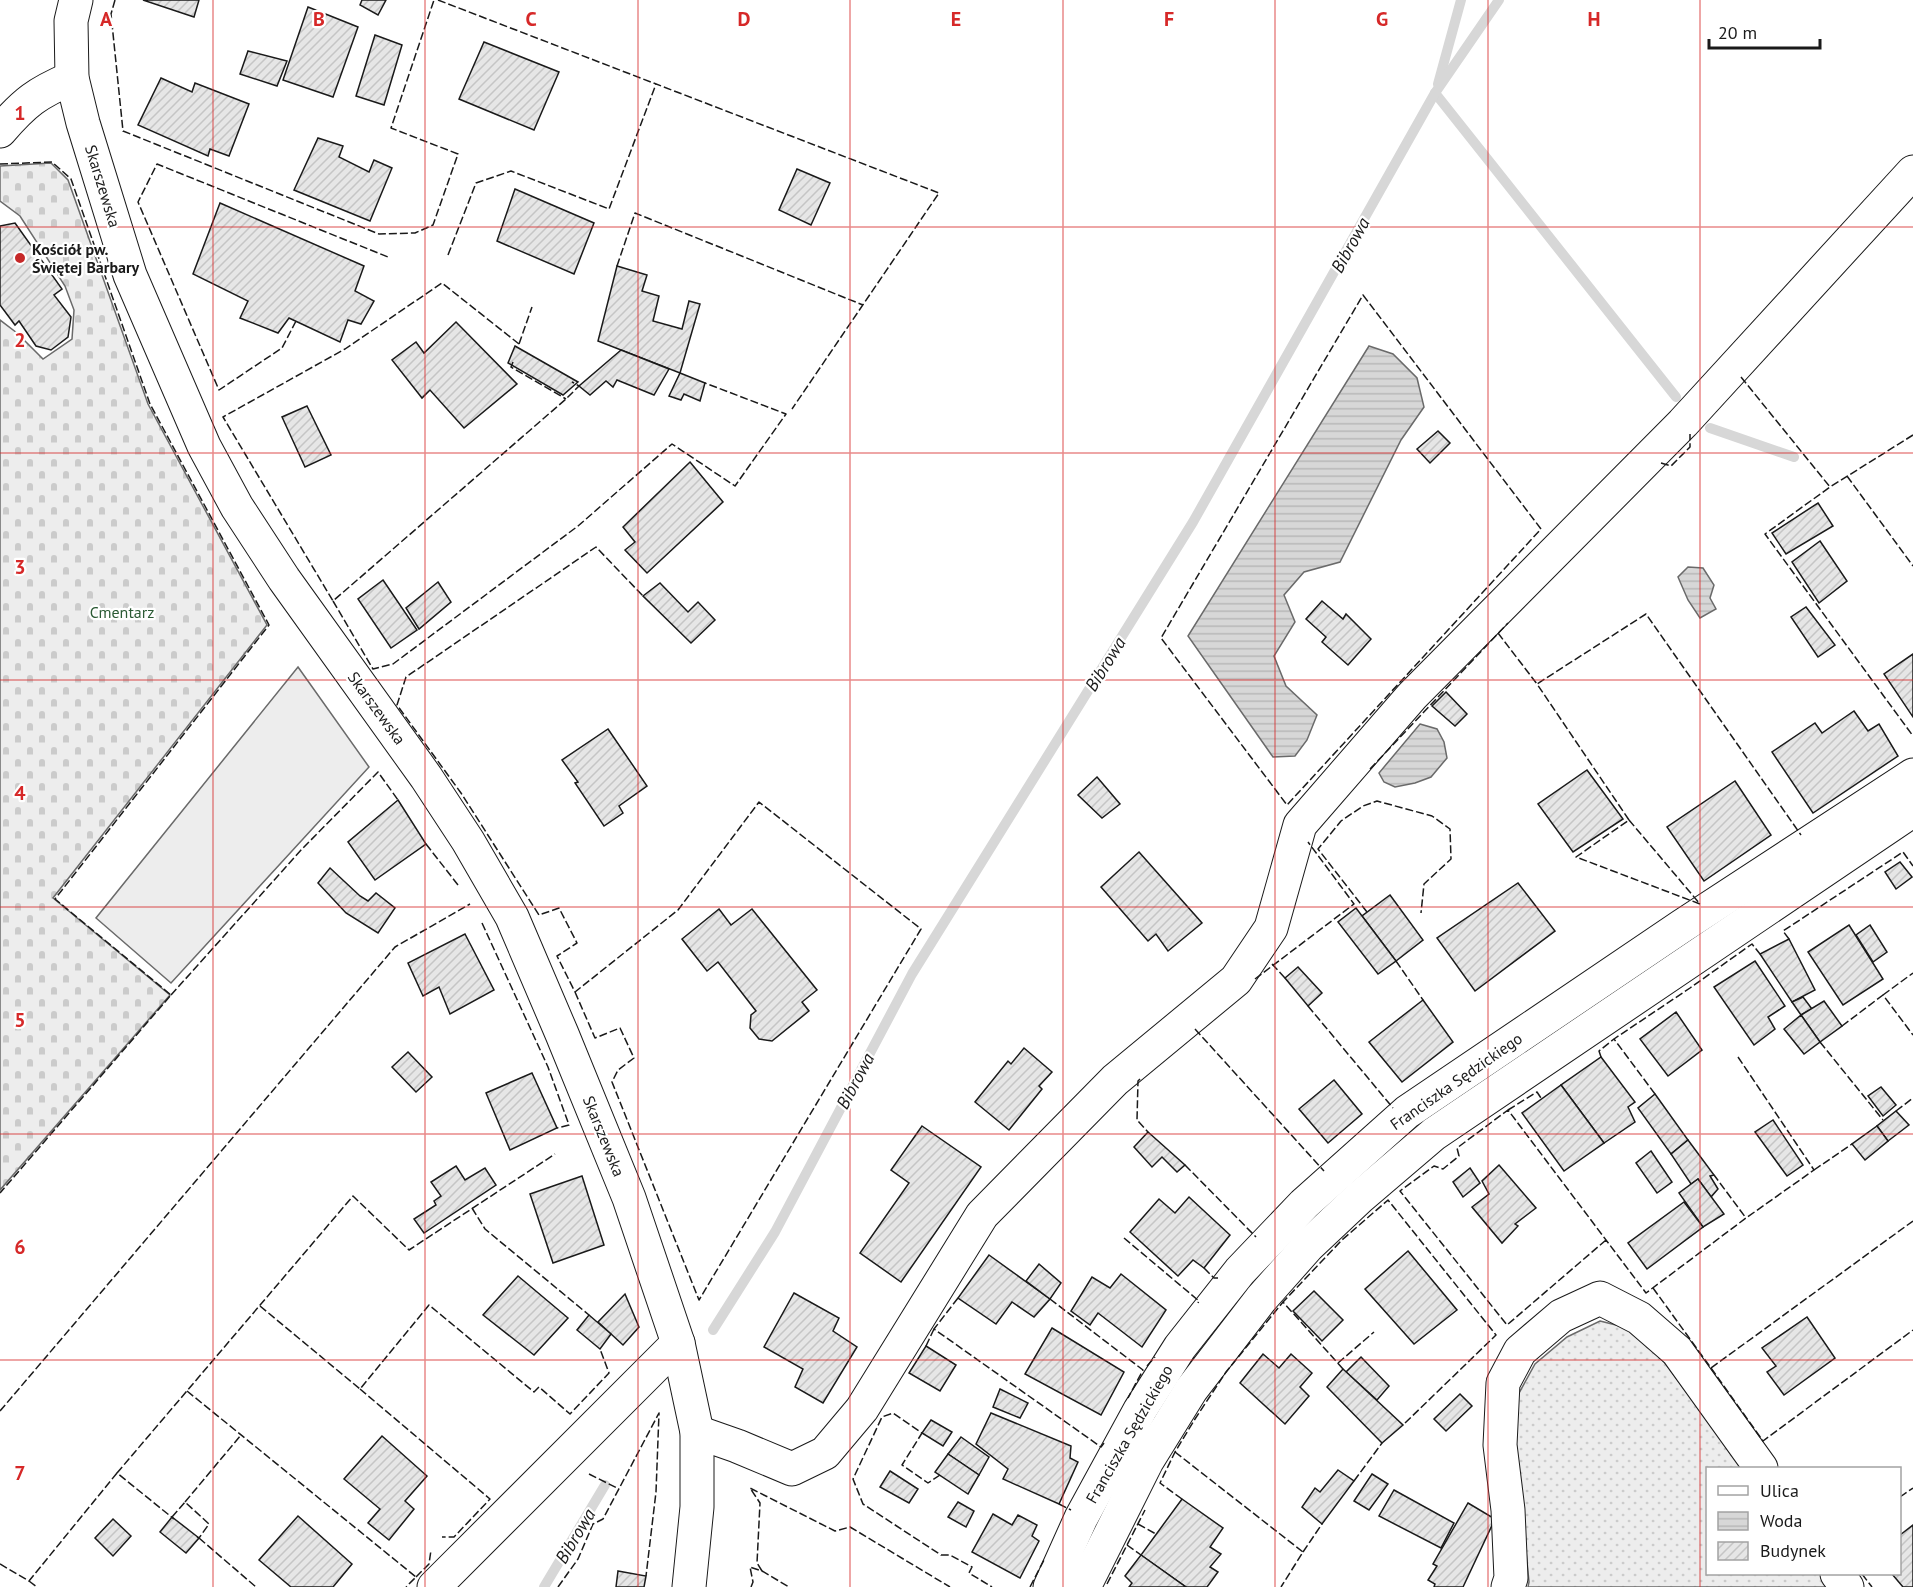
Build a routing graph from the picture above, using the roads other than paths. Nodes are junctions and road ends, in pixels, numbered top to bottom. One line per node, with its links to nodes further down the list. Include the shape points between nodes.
1 (76, 0): 2 (street, Skarszewska, via 71,21)
2 (72, 78): 3 (street, via 43,91 20,108); 7 (street, Skarszewska, via 130,275 204,446 237,507 284,579 426,777 512,917 629,1198)
3 (0, 131)
4 (1913, 172): 8 (street, via 1683,423 1412,696 1300,825 1271,928 1236,980 1115,1080 982,1215 862,1409 825,1453 792,1470)
5 (1913, 775): 13 (street, Franciszka Sędzickiego, via 1407,1112 1304,1204 1240,1271 1180,1347 1129,1429 1081,1518)
6 (1913, 810): 14 (street, Franciszka Sędzickiego, via 1434,1134 1359,1198 1308,1246 1261,1299 1191,1390 1147,1461)
7 (678, 1343): 8 (street, Skarszewska); 11 (street)
8 (697, 1432): 12 (street, Skarszewska, via 697,1507)
9 (1760, 1467): 15 (street, via 1677,1351 1638,1318 1600,1298 1561,1316 1520,1351 1503,1383 1500,1444 1508,1521)
10 (1838, 1575): 16 (street)
11 (434, 1587)
12 (689, 1587)
13 (1050, 1587)
14 (1084, 1587)
15 (1508, 1587)
16 (1847, 1587)

